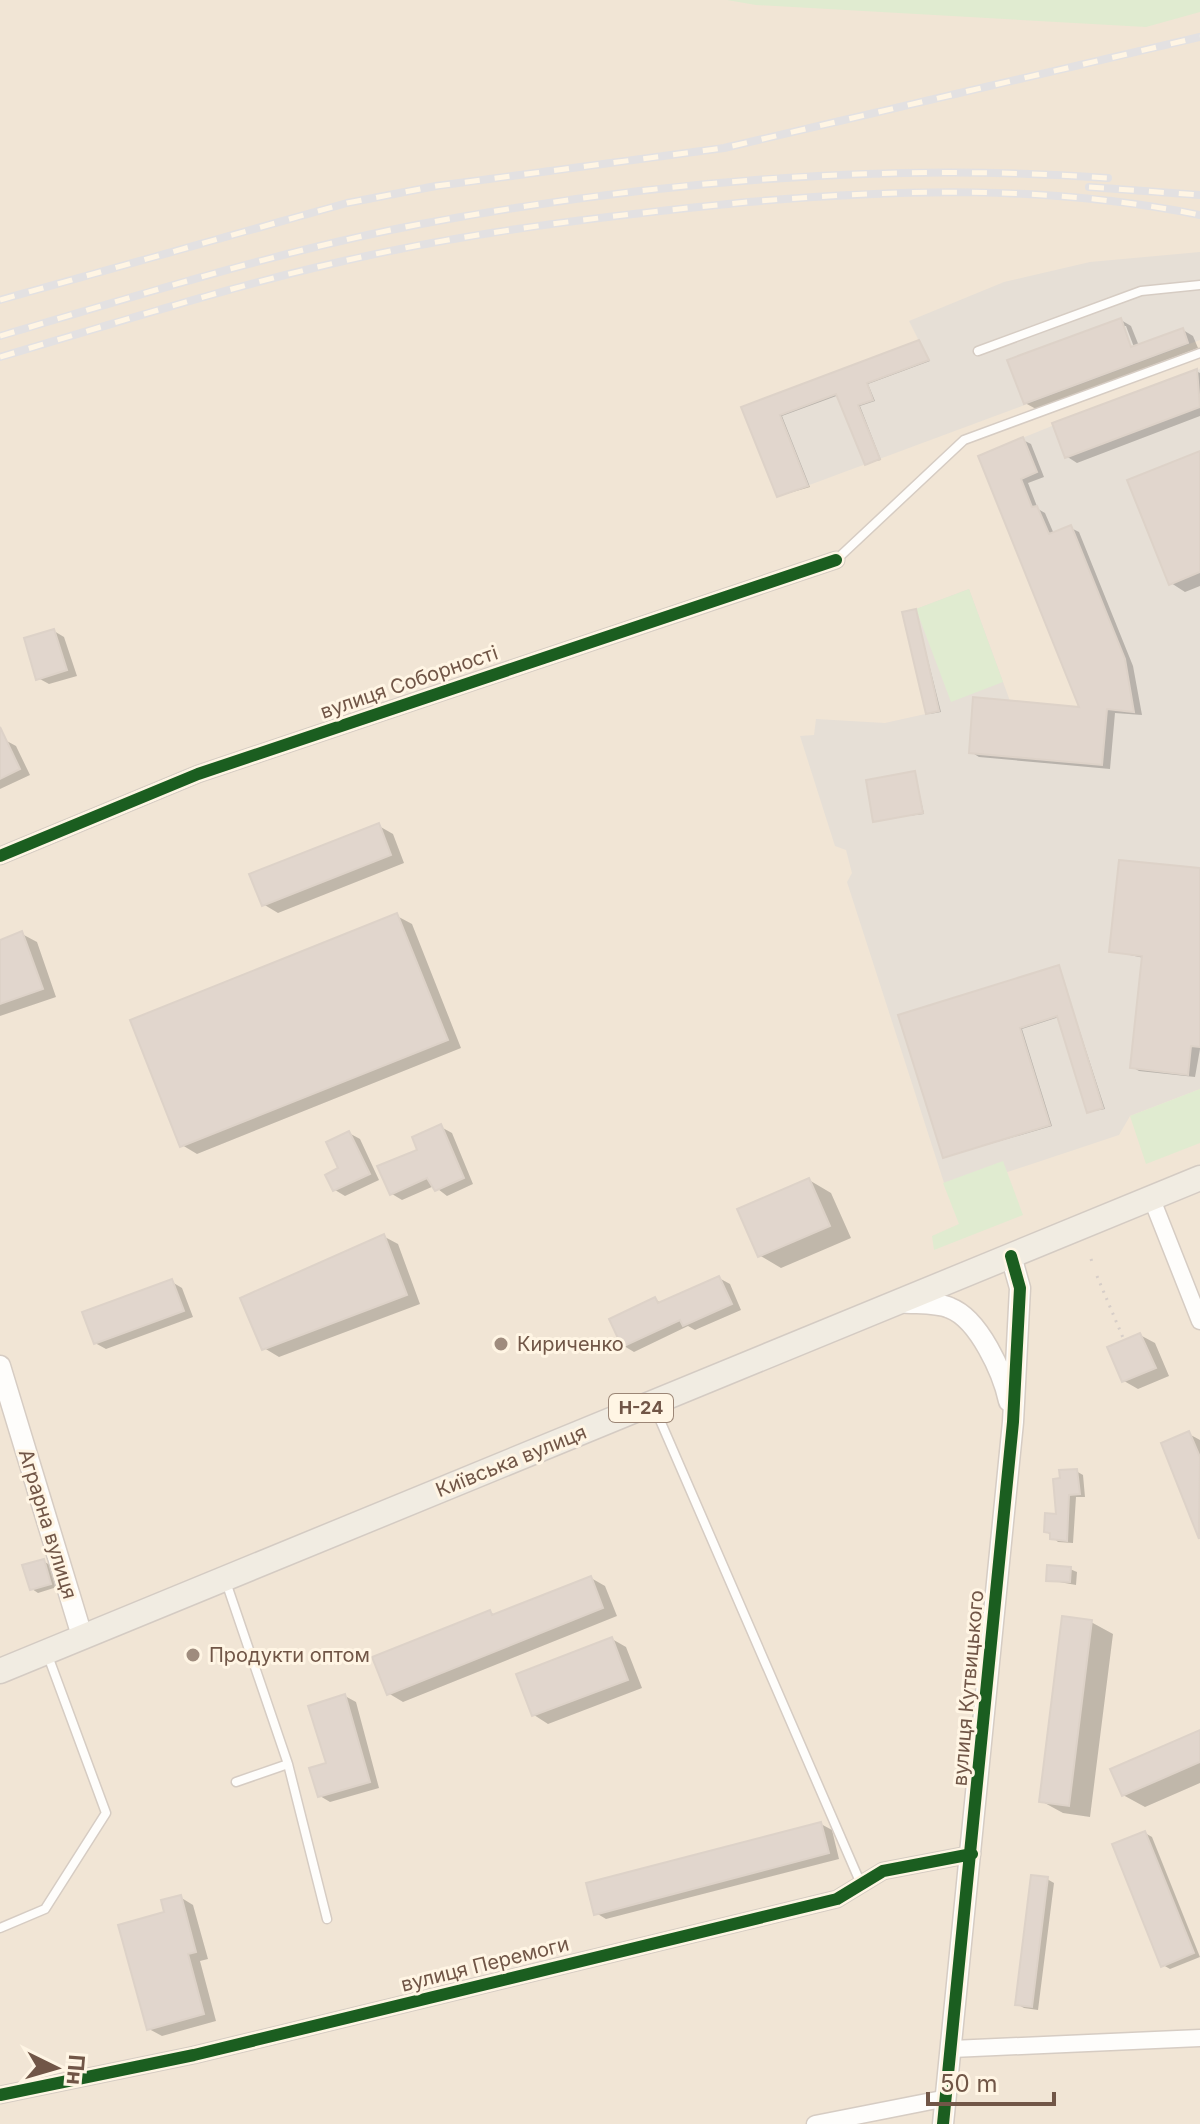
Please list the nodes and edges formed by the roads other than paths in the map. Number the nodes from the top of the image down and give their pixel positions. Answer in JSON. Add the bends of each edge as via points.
{"nodes":[{"id":1,"x":1200,"y":285,"type":"edge"},
{"id":2,"x":978,"y":351,"type":"dead end"},
{"id":3,"x":1200,"y":353,"type":"edge"},
{"id":4,"x":836,"y":560,"type":"joint"},
{"id":5,"x":0,"y":856,"type":"edge"},
{"id":6,"x":1200,"y":1178,"type":"edge"},
{"id":7,"x":1151,"y":1197,"type":"junction"},
{"id":8,"x":1011,"y":1256,"type":"junction"},
{"id":9,"x":900,"y":1302,"type":"junction"},
{"id":10,"x":1200,"y":1321,"type":"edge"},
{"id":11,"x":0,"y":1369,"type":"edge"},
{"id":12,"x":653,"y":1403,"type":"junction"},
{"id":13,"x":1013,"y":1422,"type":"junction"},
{"id":14,"x":224,"y":1577,"type":"junction"},
{"id":15,"x":82,"y":1636,"type":"junction"},
{"id":16,"x":47,"y":1651,"type":"junction"},
{"id":17,"x":0,"y":1671,"type":"edge"},
{"id":18,"x":288,"y":1764,"type":"junction"},
{"id":19,"x":236,"y":1782,"type":"dead end"},
{"id":20,"x":972,"y":1854,"type":"junction"},
{"id":21,"x":861,"y":1884,"type":"junction"},
{"id":22,"x":327,"y":1919,"type":"dead end"},
{"id":23,"x":0,"y":1928,"type":"edge"},
{"id":24,"x":1200,"y":2038,"type":"edge"},
{"id":25,"x":952,"y":2049,"type":"junction"},
{"id":26,"x":0,"y":2095,"type":"edge"},
{"id":27,"x":947,"y":2098,"type":"junction"},
{"id":28,"x":815,"y":2124,"type":"edge"},
{"id":29,"x":943,"y":2124,"type":"edge"}],
"edges":[{"from":1,"to":2,"type":"lane","via":[[1141,291]]},
{"from":3,"to":4,"type":"lane","via":[[964,440]]},
{"from":4,"to":5,"type":"street","name":"вулиця Соборності","via":[[198,774]]},
{"from":6,"to":7,"type":"main road","name":"Київська вулиця","number":"Н-24"},
{"from":7,"to":8,"type":"main road","name":"Київська вулиця","number":"Н-24"},
{"from":7,"to":10,"type":"street"},
{"from":8,"to":9,"type":"main road","name":"Київська вулиця","number":"Н-24"},
{"from":8,"to":13,"type":"street","name":"вулиця Кутвицького","via":[[1020,1288]]},
{"from":9,"to":12,"type":"main road","name":"Київська вулиця","number":"Н-24"},
{"from":9,"to":13,"type":"street","via":[[951,1308],[977,1332],[996,1361]]},
{"from":11,"to":15,"type":"street","name":"Аграрна вулиця"},
{"from":12,"to":14,"type":"main road","name":"Київська вулиця","number":"Н-24"},
{"from":12,"to":21,"type":"lane"},
{"from":13,"to":20,"type":"street","name":"вулиця Кутвицького"},
{"from":14,"to":15,"type":"main road","name":"Київська вулиця","number":"Н-24"},
{"from":14,"to":18,"type":"lane"},
{"from":15,"to":16,"type":"main road","name":"Київська вулиця","number":"Н-24"},
{"from":16,"to":17,"type":"main road","name":"Київська вулиця","number":"Н-24"},
{"from":16,"to":23,"type":"lane","via":[[106,1813],[45,1909]]},
{"from":18,"to":19,"type":"lane"},
{"from":18,"to":22,"type":"lane"},
{"from":20,"to":21,"type":"street","name":"вулиця Перемоги","via":[[883,1871]]},
{"from":20,"to":25,"type":"street","name":"вулиця Кутвицького"},
{"from":21,"to":26,"type":"street","name":"вулиця Перемоги","via":[[821,1903],[210,2051]]},
{"from":24,"to":25,"type":"street"},
{"from":25,"to":27,"type":"street","name":"вулиця Кутвицького"},
{"from":27,"to":28,"type":"street"},
{"from":27,"to":29,"type":"street","name":"вулиця Кутвицького"}]}
